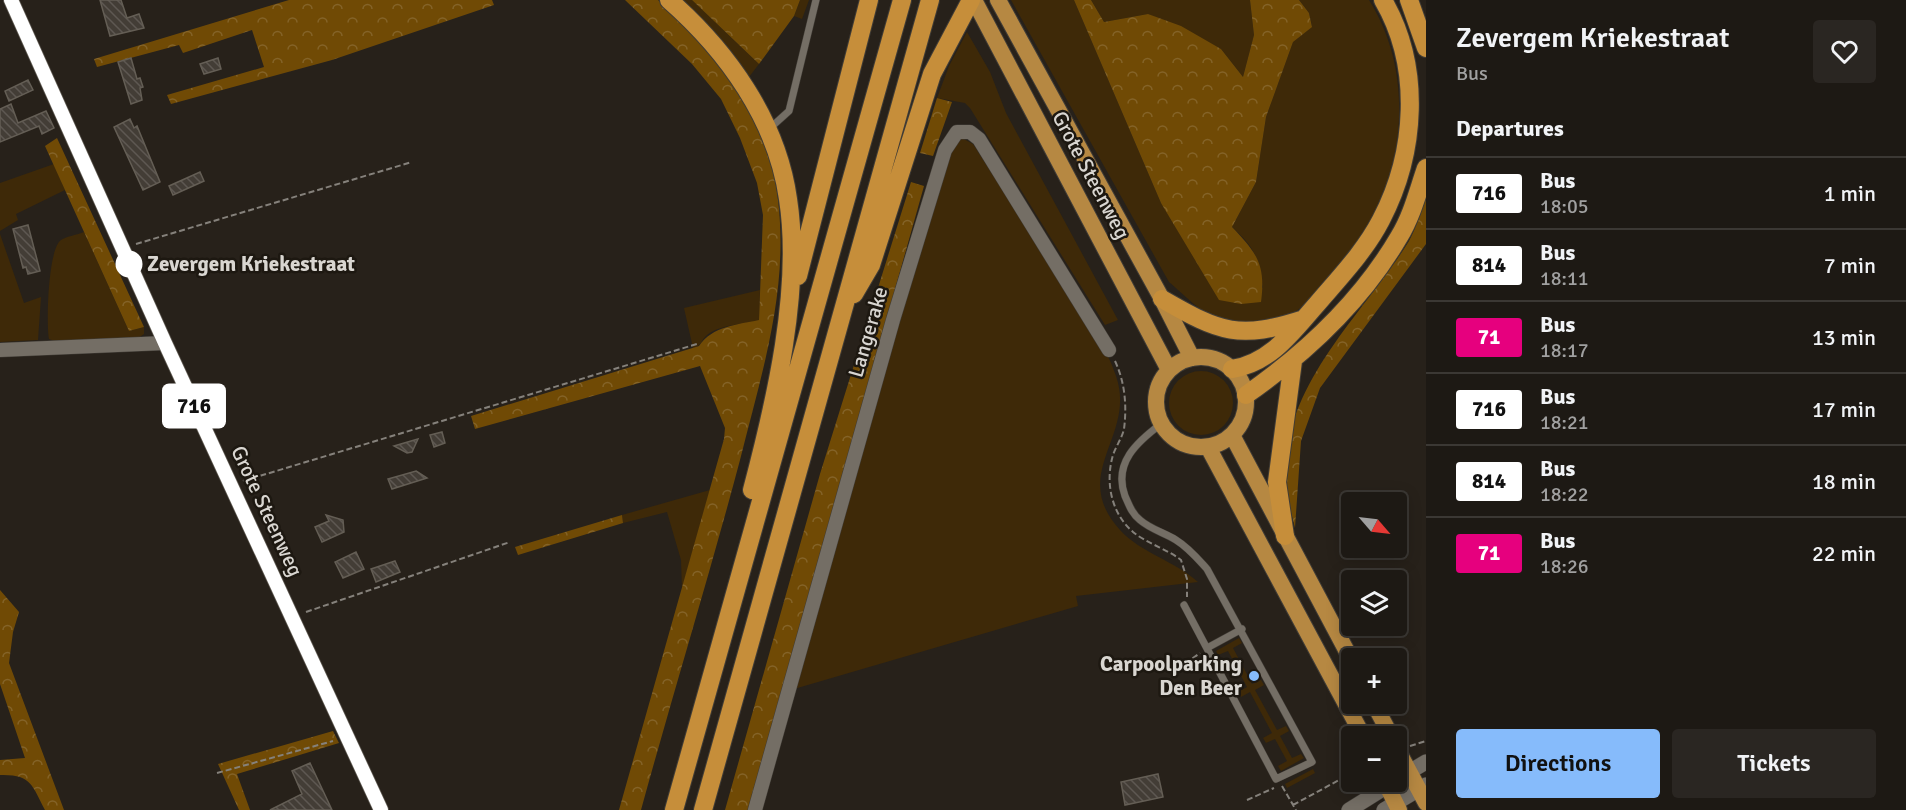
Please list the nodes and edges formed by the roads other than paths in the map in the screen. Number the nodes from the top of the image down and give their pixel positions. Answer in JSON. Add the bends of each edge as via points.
{"nodes":[{"id":1,"x":11,"y":0,"type":"edge"},
{"id":2,"x":669,"y":0,"type":"edge"},
{"id":3,"x":816,"y":0,"type":"edge"},
{"id":4,"x":869,"y":0,"type":"edge"},
{"id":5,"x":902,"y":0,"type":"edge"},
{"id":6,"x":930,"y":0,"type":"edge"},
{"id":7,"x":973,"y":0,"type":"edge"},
{"id":8,"x":1383,"y":0,"type":"edge"},
{"id":9,"x":1409,"y":0,"type":"edge"},
{"id":10,"x":1000,"y":6,"type":"edge"},
{"id":11,"x":1426,"y":48,"type":"edge"},
{"id":12,"x":767,"y":130,"type":"junction"},
{"id":13,"x":1426,"y":168,"type":"edge"},
{"id":14,"x":1162,"y":299,"type":"junction"},
{"id":15,"x":842,"y":313,"type":"junction"},
{"id":16,"x":787,"y":315,"type":"junction"},
{"id":17,"x":1304,"y":319,"type":"junction"},
{"id":18,"x":165,"y":343,"type":"junction"},
{"id":19,"x":0,"y":350,"type":"edge"},
{"id":20,"x":1109,"y":350,"type":"road end"},
{"id":21,"x":1192,"y":358,"type":"junction"},
{"id":22,"x":1293,"y":361,"type":"junction"},
{"id":23,"x":1232,"y":369,"type":"junction"},
{"id":24,"x":1169,"y":370,"type":"junction"},
{"id":25,"x":1246,"y":395,"type":"junction"},
{"id":26,"x":1161,"y":424,"type":"junction"},
{"id":27,"x":1233,"y":435,"type":"junction"},
{"id":28,"x":1208,"y":447,"type":"junction"},
{"id":29,"x":1285,"y":536,"type":"junction"},
{"id":30,"x":1184,"y":605,"type":"road end"},
{"id":31,"x":1242,"y":629,"type":"junction"},
{"id":32,"x":1207,"y":648,"type":"junction"},
{"id":33,"x":1345,"y":648,"type":"edge"},
{"id":34,"x":1358,"y":726,"type":"edge"},
{"id":35,"x":1426,"y":762,"type":"edge"},
{"id":36,"x":684,"y":773,"type":"junction"},
{"id":37,"x":1407,"y":773,"type":"edge"},
{"id":38,"x":1407,"y":785,"type":"edge"},
{"id":39,"x":1377,"y":792,"type":"edge"},
{"id":40,"x":1394,"y":792,"type":"edge"},
{"id":41,"x":1424,"y":792,"type":"edge"},
{"id":42,"x":1393,"y":808,"type":"edge"},
{"id":43,"x":381,"y":810,"type":"edge"},
{"id":44,"x":674,"y":810,"type":"edge"},
{"id":45,"x":703,"y":810,"type":"edge"},
{"id":46,"x":755,"y":810,"type":"edge"},
{"id":47,"x":1349,"y":810,"type":"edge"}],
"edges":[{"from":1,"to":18,"type":"street","name":"Grote Steenweg"},
{"from":2,"to":12,"type":"highway","via":[[740,77]]},
{"from":3,"to":12,"type":"lane","via":[[789,111]]},
{"from":4,"to":16,"type":"highway"},
{"from":5,"to":36,"type":"highway"},
{"from":6,"to":15,"type":"highway"},
{"from":7,"to":15,"type":"highway","via":[[932,74],[871,265]]},
{"from":7,"to":24,"type":"highway","name":"Grote Steenweg"},
{"from":8,"to":17,"type":"highway","via":[[1397,30],[1408,81],[1410,108],[1403,162],[1381,221]]},
{"from":9,"to":11,"type":"highway"},
{"from":10,"to":14,"type":"highway","name":"Grote Steenweg"},
{"from":12,"to":16,"type":"highway","via":[[788,198],[792,240]]},
{"from":13,"to":22,"type":"highway","via":[[1399,237],[1336,320]]},
{"from":14,"to":17,"type":"highway","via":[[1219,327],[1247,333]]},
{"from":14,"to":21,"type":"highway","name":"Grote Steenweg"},
{"from":15,"to":45,"type":"highway"},
{"from":16,"to":36,"type":"highway","via":[[759,462]]},
{"from":17,"to":23,"type":"highway","via":[[1276,349],[1243,368]]},
{"from":18,"to":19,"type":"street"},
{"from":18,"to":43,"type":"street","name":"Grote Steenweg"},
{"from":20,"to":46,"type":"street","name":"Langerake","via":[[979,139],[970,132],[957,132],[945,150],[893,320]]},
{"from":21,"to":23,"type":"highway","via":[[1206,357]]},
{"from":21,"to":24,"type":"highway"},
{"from":22,"to":25,"type":"highway"},
{"from":22,"to":29,"type":"highway","via":[[1277,482]]},
{"from":23,"to":25,"type":"highway"},
{"from":24,"to":26,"type":"highway","via":[[1159,387],[1156,405]]},
{"from":25,"to":27,"type":"highway","via":[[1244,417]]},
{"from":26,"to":28,"type":"highway","via":[[1173,438],[1190,446]]},
{"from":26,"to":31,"type":"lane","via":[[1137,442],[1124,463],[1121,479],[1127,502],[1137,519],[1192,552],[1207,569]]},
{"from":27,"to":28,"type":"highway"},
{"from":27,"to":29,"type":"highway"},
{"from":28,"to":34,"type":"highway"},
{"from":29,"to":33,"type":"highway"},
{"from":30,"to":32,"type":"lane"},
{"from":31,"to":32,"type":"lane"},
{"from":31,"to":32,"type":"lane","via":[[1312,762],[1279,782]]},
{"from":35,"to":37,"type":"street"},
{"from":36,"to":44,"type":"highway"},
{"from":38,"to":41,"type":"highway"},
{"from":39,"to":47,"type":"street"},
{"from":40,"to":42,"type":"highway"},
{"from":41,"to":42,"type":"street"}]}
